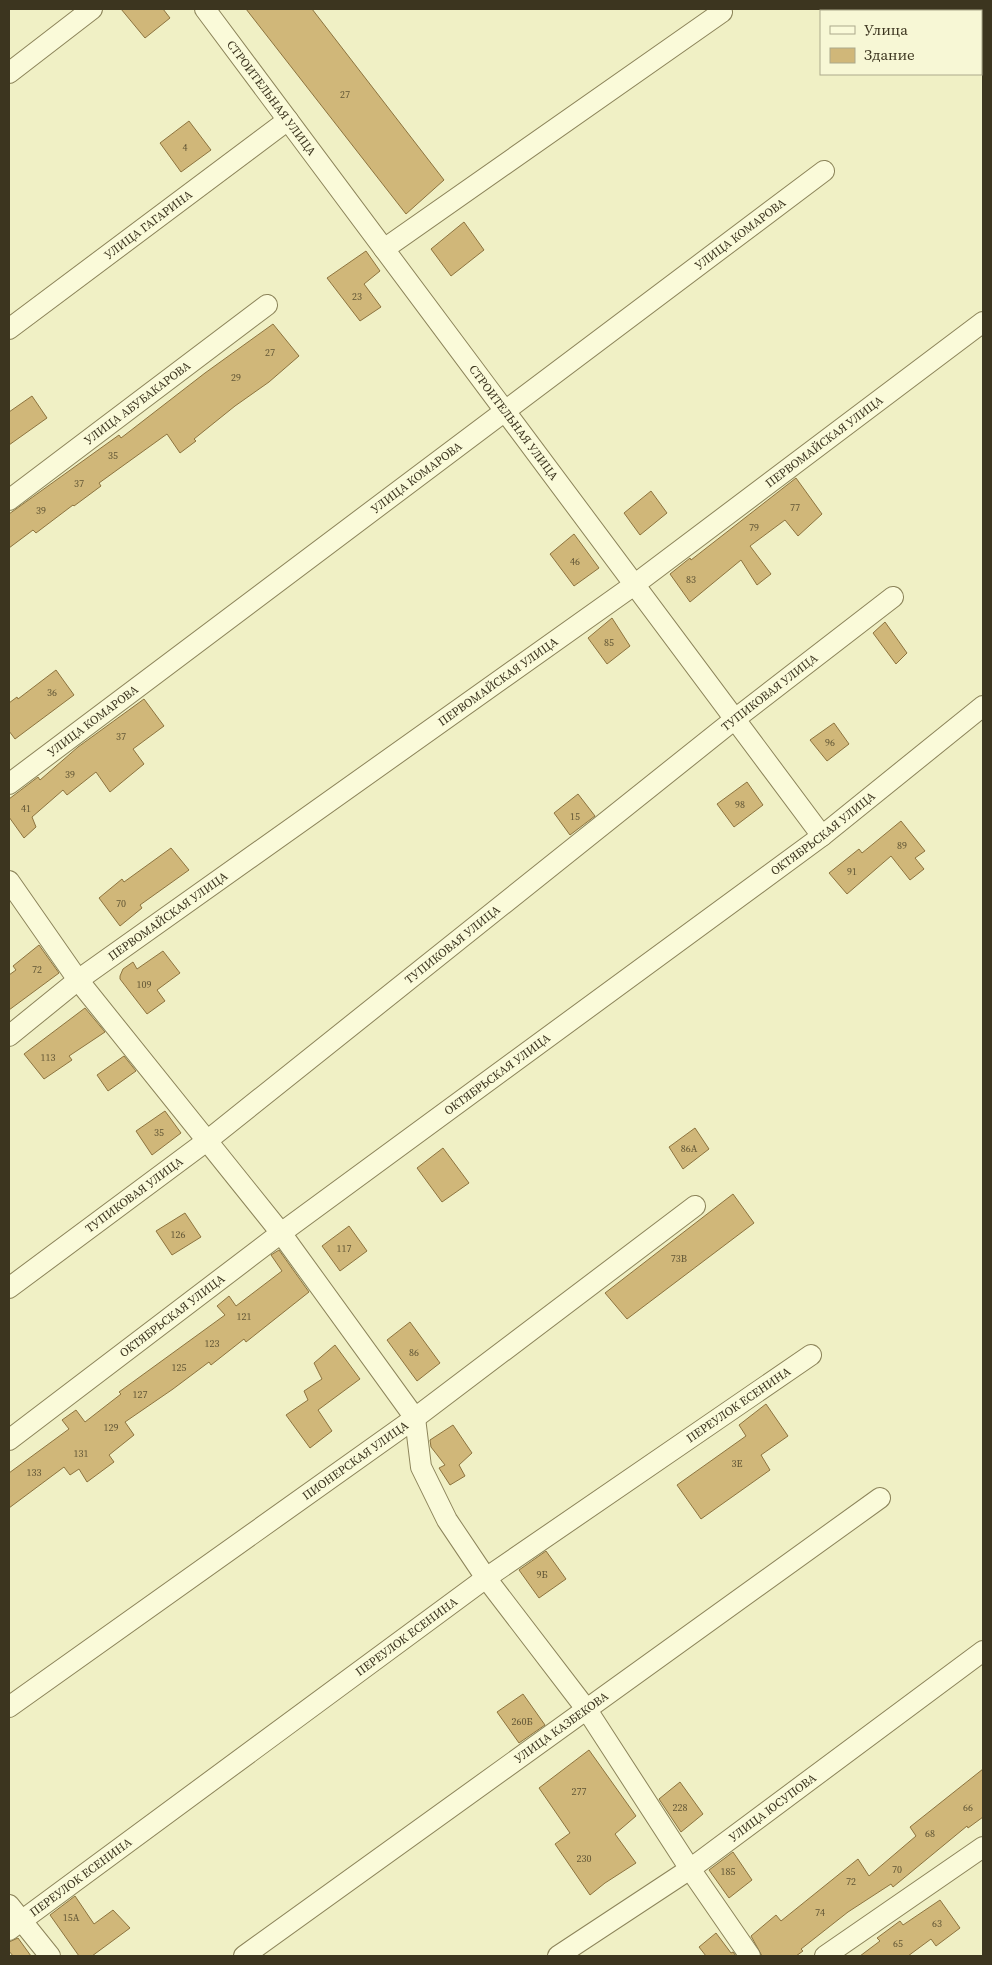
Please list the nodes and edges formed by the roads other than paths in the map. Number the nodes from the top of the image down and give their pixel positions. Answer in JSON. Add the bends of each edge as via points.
{"nodes":[{"id":1,"x":92,"y":9,"type":"edge"},
{"id":2,"x":205,"y":9,"type":"edge"},
{"id":3,"x":722,"y":12,"type":"dead end"},
{"id":4,"x":9,"y":73,"type":"edge"},
{"id":5,"x":288,"y":120,"type":"junction"},
{"id":6,"x":824,"y":171,"type":"dead end"},
{"id":7,"x":384,"y":249,"type":"junction"},
{"id":8,"x":266,"y":305,"type":"dead end"},
{"id":9,"x":983,"y":322,"type":"edge"},
{"id":10,"x":9,"y":328,"type":"edge"},
{"id":11,"x":505,"y":411,"type":"junction"},
{"id":12,"x":9,"y":500,"type":"edge"},
{"id":13,"x":634,"y":584,"type":"junction"},
{"id":14,"x":893,"y":597,"type":"dead end"},
{"id":15,"x":983,"y":706,"type":"edge"},
{"id":16,"x":735,"y":719,"type":"junction"},
{"id":17,"x":9,"y":784,"type":"edge"},
{"id":18,"x":822,"y":836,"type":"junction"},
{"id":19,"x":9,"y":881,"type":"edge"},
{"id":20,"x":78,"y":980,"type":"junction"},
{"id":21,"x":9,"y":1036,"type":"edge"},
{"id":22,"x":208,"y":1140,"type":"junction"},
{"id":23,"x":695,"y":1206,"type":"dead end"},
{"id":24,"x":281,"y":1233,"type":"junction"},
{"id":25,"x":9,"y":1288,"type":"edge"},
{"id":26,"x":811,"y":1355,"type":"dead end"},
{"id":27,"x":415,"y":1418,"type":"junction"},
{"id":28,"x":9,"y":1440,"type":"edge"},
{"id":29,"x":880,"y":1498,"type":"dead end"},
{"id":30,"x":486,"y":1578,"type":"junction"},
{"id":31,"x":983,"y":1651,"type":"edge"},
{"id":32,"x":9,"y":1707,"type":"edge"},
{"id":33,"x":587,"y":1710,"type":"junction"},
{"id":34,"x":983,"y":1847,"type":"edge"},
{"id":35,"x":690,"y":1869,"type":"junction"},
{"id":36,"x":9,"y":1905,"type":"edge"},
{"id":37,"x":15,"y":1926,"type":"edge"},
{"id":38,"x":50,"y":1956,"type":"edge"},
{"id":39,"x":244,"y":1956,"type":"edge"},
{"id":40,"x":558,"y":1956,"type":"edge"},
{"id":41,"x":750,"y":1956,"type":"edge"},
{"id":42,"x":826,"y":1956,"type":"edge"}],
"edges":[{"from":1,"to":4,"type":"street"},
{"from":2,"to":5,"type":"street","name":"СТРОИТЕЛЬНАЯ УЛИЦА"},
{"from":3,"to":7,"type":"street"},
{"from":5,"to":7,"type":"street","name":"СТРОИТЕЛЬНАЯ УЛИЦА"},
{"from":5,"to":10,"type":"street","name":"УЛИЦА ГАГАРИНА"},
{"from":6,"to":11,"type":"street","name":"УЛИЦА КОМАРОВА"},
{"from":7,"to":11,"type":"street","name":"СТРОИТЕЛЬНАЯ УЛИЦА"},
{"from":8,"to":12,"type":"street","name":"УЛИЦА АБУБАКАРОВА"},
{"from":9,"to":13,"type":"street","name":"ПЕРВОМАЙСКАЯ УЛИЦА"},
{"from":11,"to":13,"type":"street","name":"СТРОИТЕЛЬНАЯ УЛИЦА"},
{"from":11,"to":17,"type":"street","name":"УЛИЦА КОМАРОВА"},
{"from":13,"to":16,"type":"street","name":"СТРОИТЕЛЬНАЯ УЛИЦА"},
{"from":13,"to":20,"type":"street","name":"ПЕРВОМАЙСКАЯ УЛИЦА"},
{"from":14,"to":16,"type":"street","name":"ТУПИКОВАЯ УЛИЦА"},
{"from":15,"to":18,"type":"street","name":"ОКТЯБРЬСКАЯ УЛИЦА"},
{"from":16,"to":18,"type":"street","name":"СТРОИТЕЛЬНАЯ УЛИЦА"},
{"from":16,"to":22,"type":"street","name":"ТУПИКОВАЯ УЛИЦА"},
{"from":18,"to":24,"type":"street","name":"ОКТЯБРЬСКАЯ УЛИЦА"},
{"from":19,"to":20,"type":"street"},
{"from":20,"to":21,"type":"street","name":"ПЕРВОМАЙСКАЯ УЛИЦА"},
{"from":20,"to":22,"type":"street"},
{"from":22,"to":24,"type":"street"},
{"from":22,"to":25,"type":"street","name":"ТУПИКОВАЯ УЛИЦА"},
{"from":23,"to":27,"type":"street","name":"ПИОНЕРСКАЯ УЛИЦА"},
{"from":24,"to":27,"type":"street"},
{"from":24,"to":28,"type":"street","name":"ОКТЯБРЬСКАЯ УЛИЦА"},
{"from":26,"to":30,"type":"street","name":"ПЕРЕУЛОК ЕСЕНИНА"},
{"from":27,"to":30,"type":"street","via":[[420,1468],[447,1520]]},
{"from":27,"to":32,"type":"street","name":"ПИОНЕРСКАЯ УЛИЦА"},
{"from":29,"to":33,"type":"street","name":"УЛИЦА КАЗБЕКОВА"},
{"from":30,"to":33,"type":"street"},
{"from":30,"to":37,"type":"street","name":"ПЕРЕУЛОК ЕСЕНИНА"},
{"from":31,"to":35,"type":"street","name":"УЛИЦА ЮСУПОВА"},
{"from":33,"to":35,"type":"street"},
{"from":33,"to":39,"type":"street","name":"УЛИЦА КАЗБЕКОВА"},
{"from":34,"to":42,"type":"street"},
{"from":35,"to":40,"type":"street","name":"УЛИЦА ЮСУПОВА"},
{"from":35,"to":41,"type":"street"},
{"from":36,"to":37,"type":"street"},
{"from":37,"to":38,"type":"street"}]}
